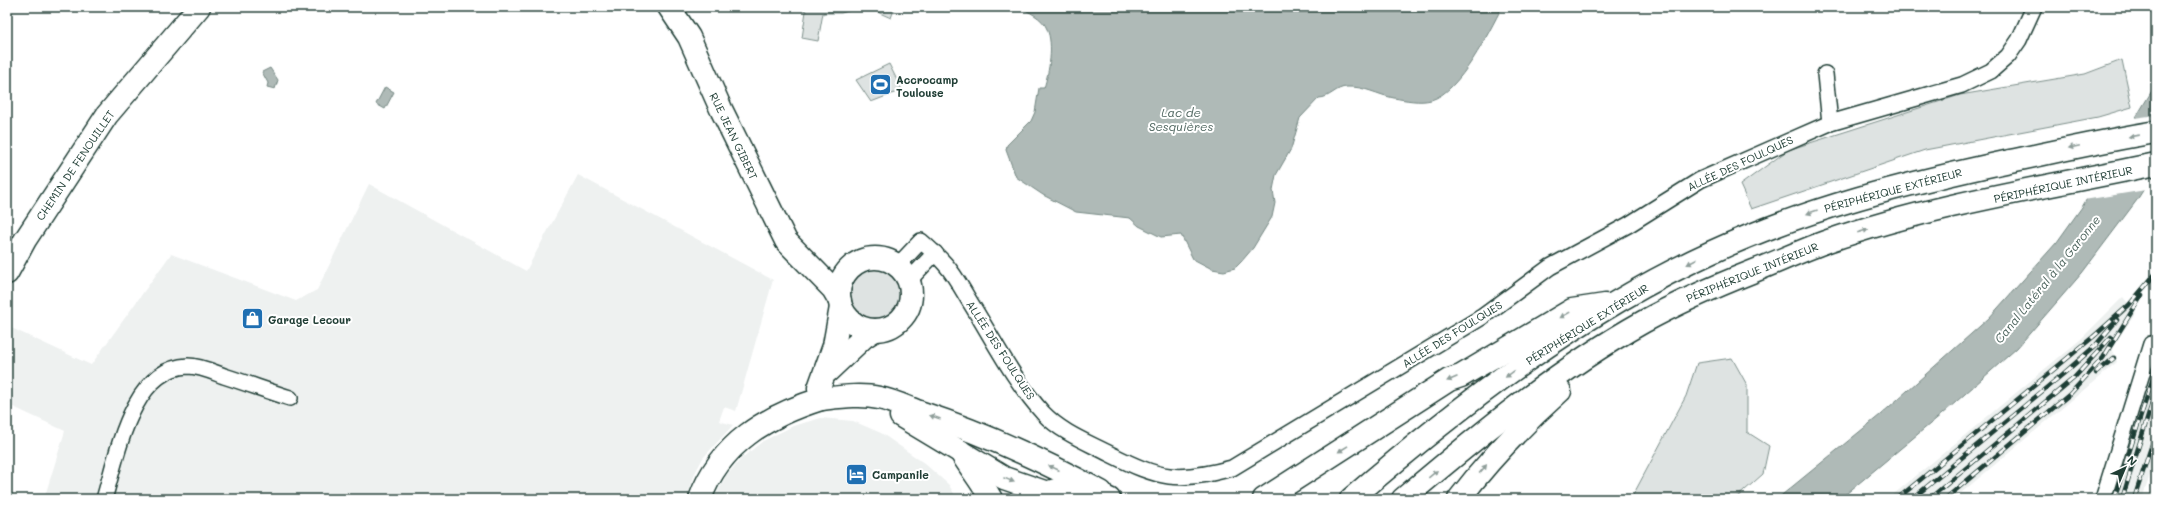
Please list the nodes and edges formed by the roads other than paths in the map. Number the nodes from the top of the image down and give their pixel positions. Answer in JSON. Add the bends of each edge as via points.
{"nodes":[{"id":1,"x":199,"y":7,"type":"edge"},
{"id":2,"x":669,"y":7,"type":"edge"},
{"id":3,"x":2034,"y":7,"type":"edge"},
{"id":4,"x":1825,"y":74,"type":"dead end"},
{"id":5,"x":1830,"y":123,"type":"junction"},
{"id":6,"x":2156,"y":132,"type":"edge"},
{"id":7,"x":2156,"y":164,"type":"edge"},
{"id":8,"x":934,"y":253,"type":"junction"},
{"id":9,"x":806,"y":261,"type":"junction"},
{"id":10,"x":893,"y":263,"type":"junction"},
{"id":11,"x":853,"y":265,"type":"junction"},
{"id":12,"x":7,"y":273,"type":"edge"},
{"id":13,"x":910,"y":286,"type":"junction"},
{"id":14,"x":1683,"y":301,"type":"junction"},
{"id":15,"x":1616,"y":303,"type":"junction"},
{"id":16,"x":841,"y":304,"type":"junction"},
{"id":17,"x":875,"y":330,"type":"junction"},
{"id":18,"x":2151,"y":344,"type":"dead end"},
{"id":19,"x":825,"y":374,"type":"junction"},
{"id":20,"x":852,"y":396,"type":"junction"},
{"id":21,"x":290,"y":398,"type":"dead end"},
{"id":22,"x":821,"y":399,"type":"junction"},
{"id":23,"x":960,"y":451,"type":"junction"},
{"id":24,"x":1042,"y":496,"type":"edge"},
{"id":25,"x":104,"y":499,"type":"edge"},
{"id":26,"x":700,"y":499,"type":"edge"},
{"id":27,"x":991,"y":499,"type":"edge"},
{"id":28,"x":1067,"y":499,"type":"edge"},
{"id":29,"x":1110,"y":499,"type":"edge"},
{"id":30,"x":1114,"y":499,"type":"edge"},
{"id":31,"x":1264,"y":499,"type":"edge"},
{"id":32,"x":1352,"y":499,"type":"edge"},
{"id":33,"x":1403,"y":499,"type":"edge"},
{"id":34,"x":1459,"y":499,"type":"edge"},
{"id":35,"x":2102,"y":499,"type":"edge"}],
"edges":[{"from":1,"to":12,"type":"main road","name":"CHEMIN DE FENOUILLET","via":[[107,115],[25,240]]},
{"from":2,"to":9,"type":"main road","name":"RUE JEAN GIBERT","via":[[689,38],[786,241]]},
{"from":3,"to":5,"type":"street","name":"ALLÉE DES FOULQUES","via":[[2019,40],[2008,56],[1991,71],[1962,85]]},
{"from":4,"to":5,"type":"street"},
{"from":5,"to":8,"type":"street","name":"ALLÉE DES FOULQUES","via":[[1700,180],[1628,225],[1550,267],[1482,317],[1232,468],[1202,476],[1174,478],[1157,475],[1064,431],[1044,414],[1024,389],[958,282]]},
{"from":6,"to":15,"type":"main road","name":"PÉRIPHÉRIQUE EXTÉRIEUR","one_way":true,"via":[[2112,139],[1938,177],[1823,208],[1711,252]]},
{"from":14,"to":7,"type":"main road","name":"PÉRIPHÉRIQUE INTÉRIEUR","one_way":true,"via":[[1830,241],[1958,205]]},
{"from":8,"to":10,"type":"street","name":"ALLÉE DES FOULQUES","via":[[921,241],[903,260]]},
{"from":8,"to":13,"type":"street","via":[[914,275]]},
{"from":9,"to":11,"type":"main road","via":[[826,266]]},
{"from":9,"to":16,"type":"main road","name":"RUE JEAN GIBERT","via":[[833,289]]},
{"from":10,"to":11,"type":"main road","via":[[877,258]]},
{"from":10,"to":13,"type":"main road","via":[[904,273]]},
{"from":11,"to":16,"type":"main road","via":[[841,282]]},
{"from":13,"to":17,"type":"main road","via":[[909,304],[900,320],[884,329]]},
{"from":33,"to":14,"type":"main road","name":"PÉRIPHÉRIQUE INTÉRIEUR","one_way":true,"via":[[1555,378],[1637,326]]},
{"from":34,"to":14,"type":"main road","one_way":true,"via":[[1495,455],[1560,391],[1648,332]]},
{"from":15,"to":31,"type":"main road","one_way":true,"via":[[1572,310],[1462,376],[1449,380]]},
{"from":15,"to":32,"type":"main road","name":"PÉRIPHÉRIQUE EXTÉRIEUR","one_way":true,"via":[[1546,347],[1458,412]]},
{"from":16,"to":17,"type":"main road","via":[[847,317],[855,324],[864,329]]},
{"from":16,"to":19,"type":"main road","via":[[834,346]]},
{"from":17,"to":19,"type":"main road","via":[[864,337]]},
{"from":18,"to":35,"type":"street"},
{"from":19,"to":22,"type":"main road","via":[[819,388]]},
{"from":20,"to":22,"type":"main road"},
{"from":20,"to":23,"type":"main road","via":[[897,414]]},
{"from":30,"to":20,"type":"main road","one_way":true,"via":[[1071,476],[944,420],[879,398]]},
{"from":21,"to":25,"type":"street","via":[[189,366],[155,379],[139,397],[130,416]]},
{"from":22,"to":26,"type":"main road","via":[[782,414],[749,432],[718,463],[710,474]]},
{"from":23,"to":24,"type":"main road","one_way":true,"via":[[1004,478]]},
{"from":23,"to":27,"type":"main road"},
{"from":24,"to":28,"type":"main road"},
{"from":24,"to":29,"type":"main road","via":[[1069,488]]}]}
